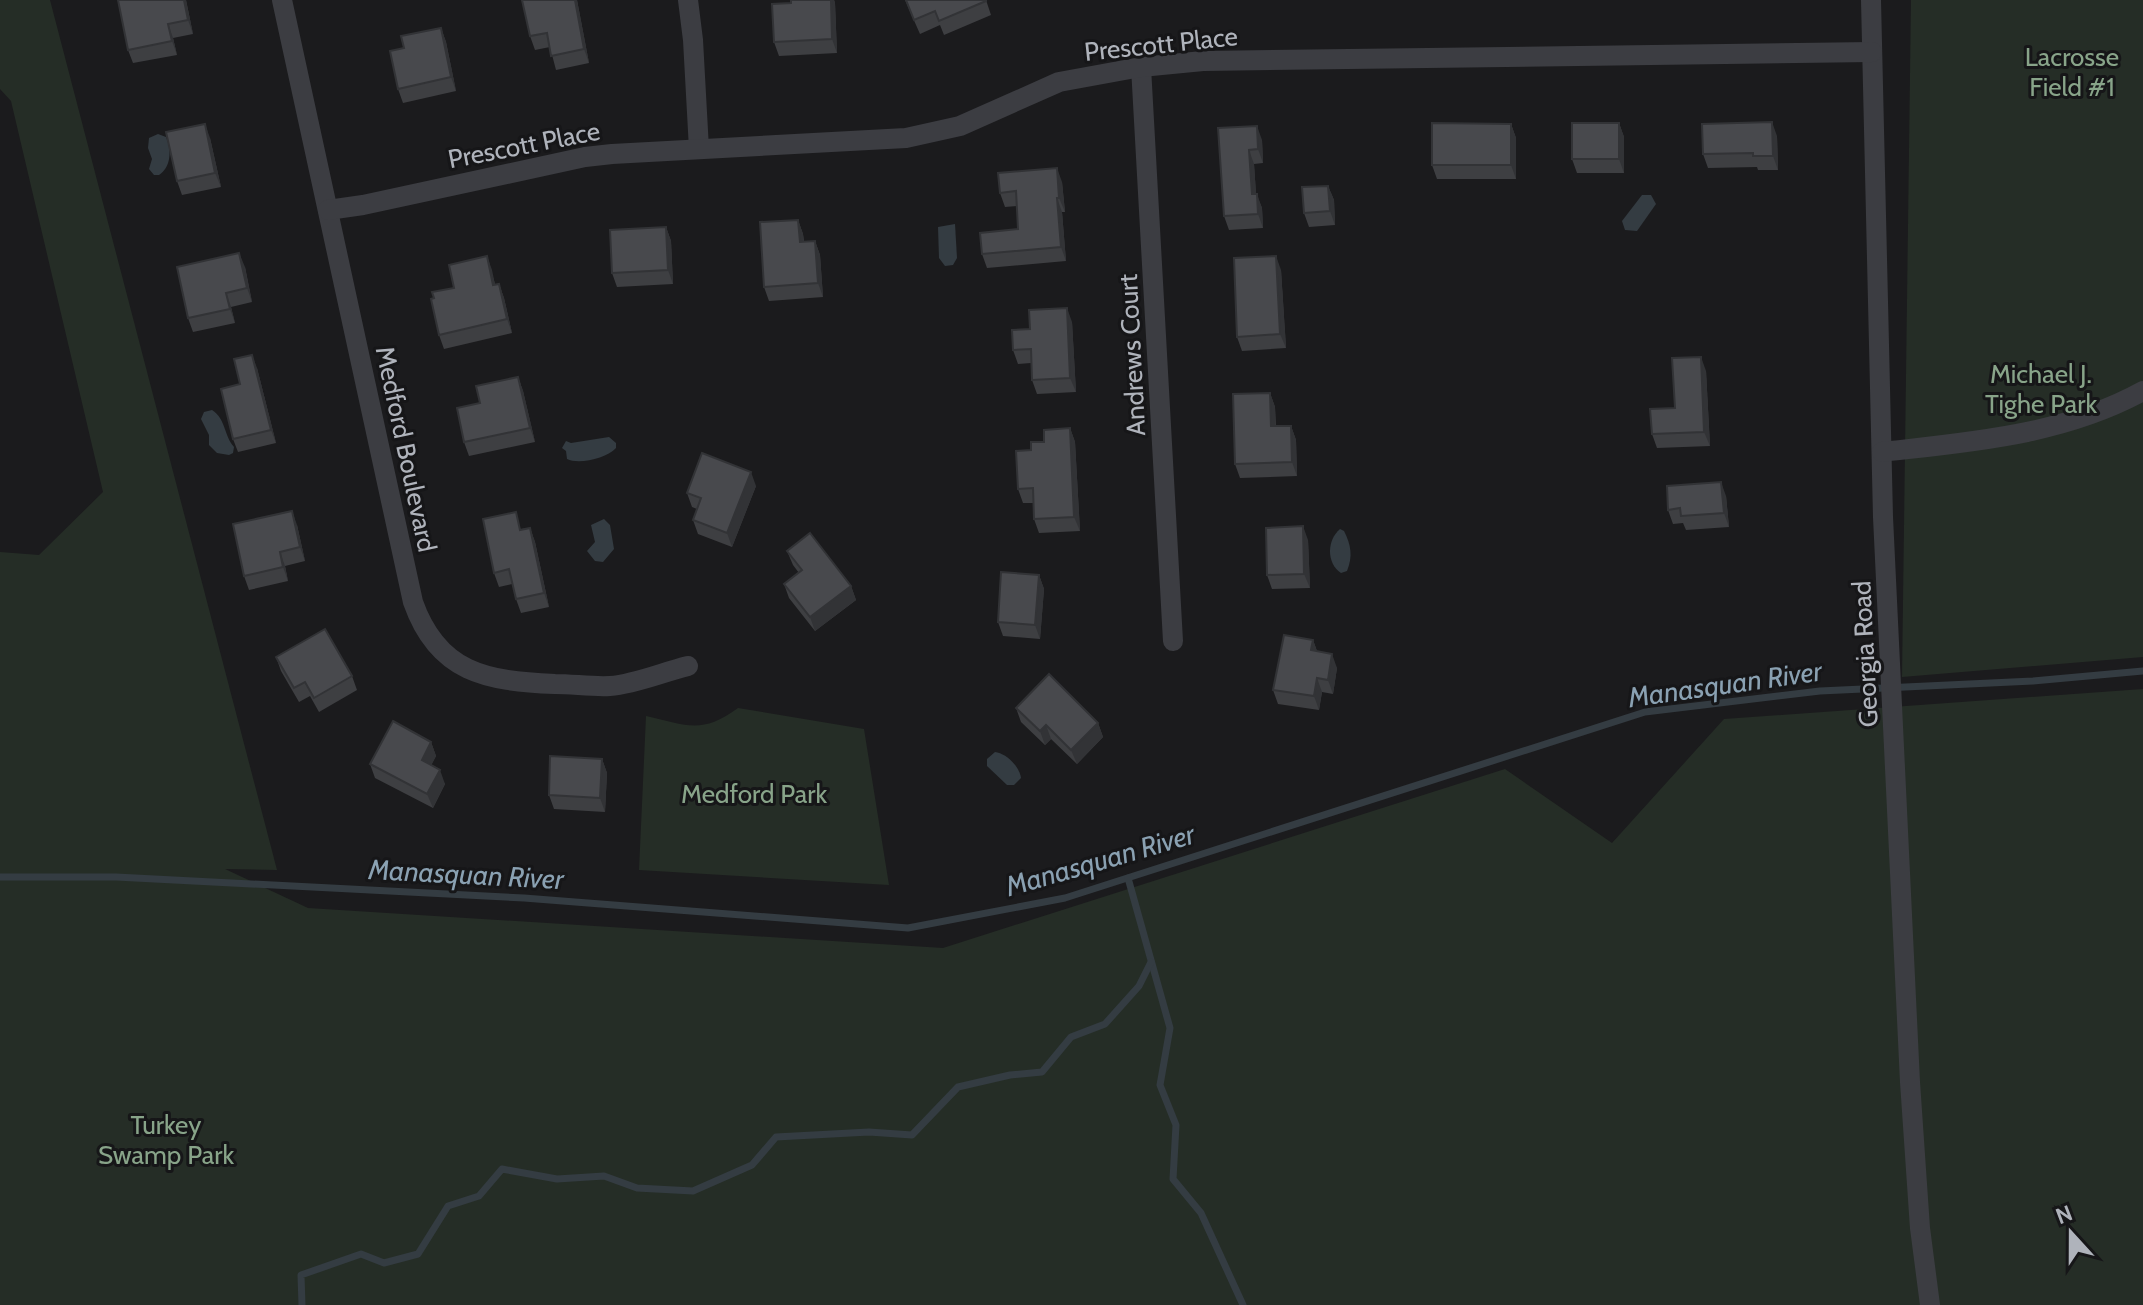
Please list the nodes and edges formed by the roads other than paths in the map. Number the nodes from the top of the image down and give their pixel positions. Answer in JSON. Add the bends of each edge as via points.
{"nodes":[{"id":1,"x":282,"y":0,"type":"edge"},
{"id":2,"x":688,"y":0,"type":"edge"},
{"id":3,"x":1871,"y":0,"type":"edge"},
{"id":4,"x":1872,"y":52,"type":"junction"},
{"id":5,"x":1141,"y":67,"type":"junction"},
{"id":6,"x":699,"y":149,"type":"junction"},
{"id":7,"x":328,"y":210,"type":"junction"},
{"id":8,"x":2143,"y":391,"type":"edge"},
{"id":9,"x":1882,"y":452,"type":"junction"},
{"id":10,"x":1173,"y":641,"type":"dead end"},
{"id":11,"x":688,"y":666,"type":"dead end"},
{"id":12,"x":1930,"y":1305,"type":"edge"}],
"edges":[{"from":1,"to":7,"type":"street","name":"Medford Boulevard"},
{"from":2,"to":6,"type":"street"},
{"from":3,"to":4,"type":"street","name":"Georgia Road"},
{"from":4,"to":5,"type":"street","name":"Prescott Place","via":[[1203,61]]},
{"from":4,"to":9,"type":"street","name":"Georgia Road"},
{"from":5,"to":6,"type":"street","name":"Prescott Place","via":[[1059,82],[960,126],[929,134]]},
{"from":5,"to":10,"type":"street","name":"Andrews Court"},
{"from":6,"to":7,"type":"street","name":"Prescott Place","via":[[585,157]]},
{"from":7,"to":11,"type":"street","name":"Medford Boulevard","via":[[413,602],[438,649],[493,679],[546,683],[611,686]]},
{"from":8,"to":9,"type":"street","via":[[2031,432]]},
{"from":9,"to":12,"type":"street","name":"Georgia Road","via":[[1910,1082]]}]}
